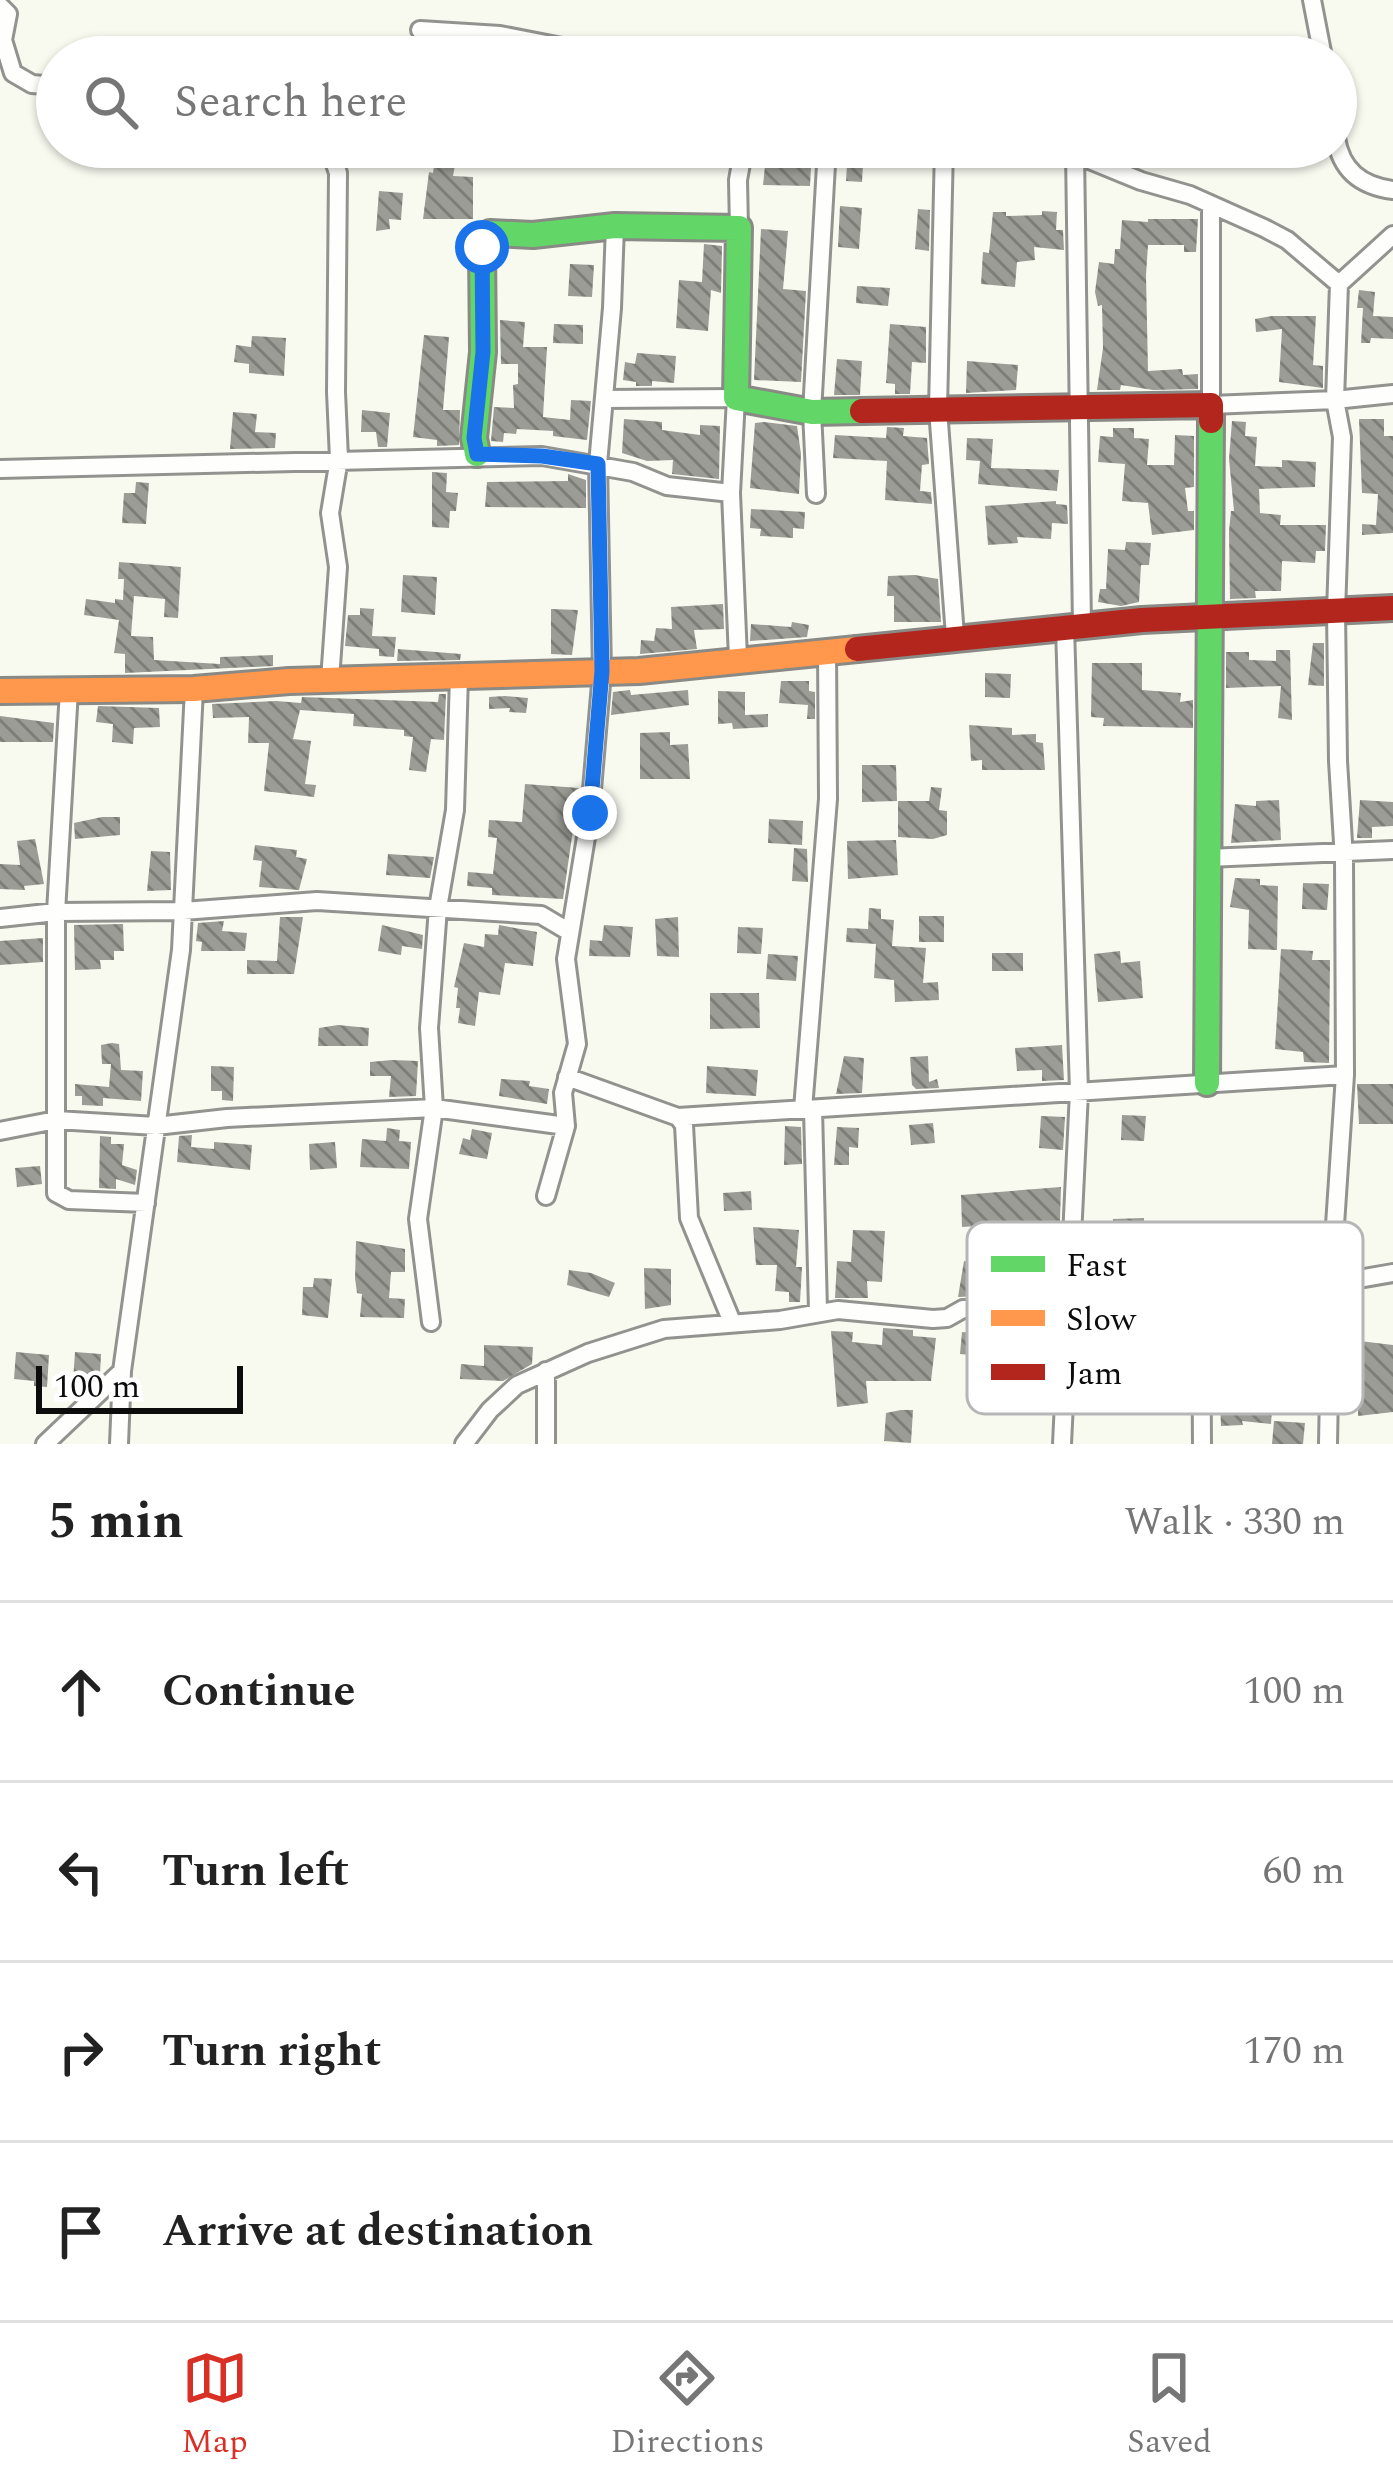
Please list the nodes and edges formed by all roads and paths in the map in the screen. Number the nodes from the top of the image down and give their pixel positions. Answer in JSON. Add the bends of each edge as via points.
{"nodes":[{"id":1,"x":1311,"y":1,"type":"edge"},
{"id":2,"x":0,"y":7,"type":"edge"},
{"id":3,"x":420,"y":30,"type":"dead end"},
{"id":4,"x":505,"y":36,"type":"edge"},
{"id":5,"x":1318,"y":36,"type":"edge"},
{"id":6,"x":36,"y":85,"type":"edge"},
{"id":7,"x":337,"y":168,"type":"edge"},
{"id":8,"x":740,"y":168,"type":"edge"},
{"id":9,"x":826,"y":168,"type":"edge"},
{"id":10,"x":944,"y":168,"type":"edge"},
{"id":11,"x":1068,"y":168,"type":"edge"},
{"id":12,"x":1114,"y":168,"type":"edge"},
{"id":13,"x":1348,"y":168,"type":"edge"},
{"id":14,"x":1393,"y":190,"type":"edge"},
{"id":15,"x":1211,"y":205,"type":"junction"},
{"id":16,"x":615,"y":226,"type":"junction"},
{"id":17,"x":739,"y":228,"type":"junction"},
{"id":18,"x":1393,"y":236,"type":"edge"},
{"id":19,"x":1340,"y":284,"type":"junction"},
{"id":20,"x":1393,"y":394,"type":"edge"},
{"id":21,"x":736,"y":398,"type":"junction"},
{"id":22,"x":604,"y":399,"type":"junction"},
{"id":23,"x":1335,"y":400,"type":"junction"},
{"id":24,"x":1211,"y":405,"type":"junction"},
{"id":25,"x":938,"y":409,"type":"junction"},
{"id":26,"x":1079,"y":409,"type":"junction"},
{"id":27,"x":812,"y":412,"type":"junction"},
{"id":28,"x":477,"y":454,"type":"junction"},
{"id":29,"x":339,"y":459,"type":"junction"},
{"id":30,"x":598,"y":464,"type":"junction"},
{"id":31,"x":0,"y":469,"type":"edge"},
{"id":32,"x":731,"y":494,"type":"junction"},
{"id":33,"x":816,"y":494,"type":"dead end"},
{"id":34,"x":1393,"y":608,"type":"edge"},
{"id":35,"x":1336,"y":609,"type":"junction"},
{"id":36,"x":1208,"y":615,"type":"junction"},
{"id":37,"x":1074,"y":626,"type":"junction"},
{"id":38,"x":955,"y":636,"type":"junction"},
{"id":39,"x":826,"y":650,"type":"junction"},
{"id":40,"x":738,"y":658,"type":"junction"},
{"id":41,"x":602,"y":671,"type":"junction"},
{"id":42,"x":459,"y":676,"type":"junction"},
{"id":43,"x":331,"y":680,"type":"junction"},
{"id":44,"x":194,"y":689,"type":"junction"},
{"id":45,"x":69,"y":690,"type":"junction"},
{"id":46,"x":0,"y":691,"type":"edge"},
{"id":47,"x":1393,"y":850,"type":"edge"},
{"id":48,"x":1343,"y":852,"type":"junction"},
{"id":49,"x":1207,"y":858,"type":"junction"},
{"id":50,"x":438,"y":908,"type":"junction"},
{"id":51,"x":183,"y":911,"type":"junction"},
{"id":52,"x":56,"y":912,"type":"junction"},
{"id":53,"x":0,"y":918,"type":"edge"},
{"id":54,"x":568,"y":931,"type":"junction"},
{"id":55,"x":1345,"y":1075,"type":"junction"},
{"id":56,"x":567,"y":1077,"type":"junction"},
{"id":57,"x":1207,"y":1083,"type":"junction"},
{"id":58,"x":1079,"y":1091,"type":"junction"},
{"id":59,"x":434,"y":1108,"type":"junction"},
{"id":60,"x":808,"y":1109,"type":"junction"},
{"id":61,"x":678,"y":1118,"type":"junction"},
{"id":62,"x":56,"y":1120,"type":"junction"},
{"id":63,"x":156,"y":1126,"type":"junction"},
{"id":64,"x":566,"y":1126,"type":"junction"},
{"id":65,"x":0,"y":1131,"type":"edge"},
{"id":66,"x":546,"y":1196,"type":"dead end"},
{"id":67,"x":146,"y":1203,"type":"junction"},
{"id":68,"x":1073,"y":1222,"type":"edge"},
{"id":69,"x":1335,"y":1222,"type":"edge"},
{"id":70,"x":1393,"y":1273,"type":"edge"},
{"id":71,"x":1363,"y":1279,"type":"edge"},
{"id":72,"x":967,"y":1309,"type":"edge"},
{"id":73,"x":818,"y":1311,"type":"junction"},
{"id":74,"x":431,"y":1322,"type":"dead end"},
{"id":75,"x":733,"y":1322,"type":"junction"},
{"id":76,"x":122,"y":1371,"type":"junction"},
{"id":77,"x":546,"y":1371,"type":"junction"},
{"id":78,"x":1064,"y":1414,"type":"edge"},
{"id":79,"x":1202,"y":1414,"type":"edge"},
{"id":80,"x":1329,"y":1414,"type":"edge"},
{"id":81,"x":45,"y":1444,"type":"edge"},
{"id":82,"x":118,"y":1444,"type":"edge"},
{"id":83,"x":464,"y":1444,"type":"edge"},
{"id":84,"x":546,"y":1444,"type":"edge"},
{"id":85,"x":1063,"y":1444,"type":"edge"},
{"id":86,"x":1202,"y":1444,"type":"edge"},
{"id":87,"x":1328,"y":1444,"type":"edge"}],
"edges":[{"from":1,"to":5,"type":"street"},
{"from":2,"to":6,"type":"street","via":[[8,14],[3,40],[13,73]]},
{"from":3,"to":4,"type":"street"},
{"from":7,"to":29,"type":"street"},
{"from":8,"to":17,"type":"street"},
{"from":9,"to":27,"type":"street"},
{"from":10,"to":25,"type":"street"},
{"from":11,"to":26,"type":"street"},
{"from":12,"to":15,"type":"street"},
{"from":13,"to":14,"type":"street","via":[[1367,185]]},
{"from":15,"to":19,"type":"street","via":[[1287,240]]},
{"from":15,"to":24,"type":"street"},
{"from":16,"to":17,"type":"street"},
{"from":16,"to":22,"type":"street"},
{"from":16,"to":28,"type":"street","via":[[490,233],[482,247]]},
{"from":17,"to":21,"type":"street"},
{"from":18,"to":19,"type":"street"},
{"from":19,"to":23,"type":"street"},
{"from":20,"to":23,"type":"street"},
{"from":21,"to":22,"type":"street"},
{"from":21,"to":27,"type":"street"},
{"from":21,"to":32,"type":"street"},
{"from":22,"to":30,"type":"street"},
{"from":23,"to":24,"type":"street"},
{"from":23,"to":35,"type":"street","via":[[1342,437]]},
{"from":24,"to":26,"type":"street"},
{"from":24,"to":36,"type":"street"},
{"from":25,"to":26,"type":"street"},
{"from":25,"to":27,"type":"street"},
{"from":25,"to":38,"type":"street"},
{"from":26,"to":37,"type":"street"},
{"from":27,"to":33,"type":"street"},
{"from":28,"to":29,"type":"street"},
{"from":28,"to":30,"type":"street"},
{"from":29,"to":31,"type":"street"},
{"from":29,"to":43,"type":"street","via":[[329,513],[338,567]]},
{"from":30,"to":32,"type":"street","via":[[667,486]]},
{"from":30,"to":41,"type":"street"},
{"from":32,"to":40,"type":"street"},
{"from":34,"to":35,"type":"street"},
{"from":35,"to":36,"type":"street"},
{"from":35,"to":48,"type":"street"},
{"from":36,"to":37,"type":"street"},
{"from":36,"to":49,"type":"street"},
{"from":37,"to":38,"type":"street"},
{"from":37,"to":58,"type":"street"},
{"from":38,"to":39,"type":"street"},
{"from":39,"to":40,"type":"street"},
{"from":39,"to":60,"type":"street","via":[[827,799]]},
{"from":40,"to":41,"type":"street"},
{"from":41,"to":42,"type":"street"},
{"from":41,"to":54,"type":"street","via":[[590,813]]},
{"from":42,"to":43,"type":"street"},
{"from":42,"to":50,"type":"street","via":[[455,810]]},
{"from":43,"to":44,"type":"street"},
{"from":44,"to":45,"type":"street"},
{"from":44,"to":51,"type":"street"},
{"from":45,"to":46,"type":"street"},
{"from":45,"to":52,"type":"street"},
{"from":47,"to":48,"type":"street"},
{"from":48,"to":49,"type":"street"},
{"from":48,"to":55,"type":"street"},
{"from":49,"to":57,"type":"street"},
{"from":50,"to":51,"type":"street","via":[[317,901]]},
{"from":50,"to":54,"type":"street","via":[[541,915]]},
{"from":50,"to":59,"type":"street","via":[[429,1028]]},
{"from":51,"to":52,"type":"street"},
{"from":51,"to":63,"type":"street"},
{"from":52,"to":53,"type":"street"},
{"from":52,"to":62,"type":"street"},
{"from":54,"to":56,"type":"street","via":[[577,1045]]},
{"from":55,"to":57,"type":"street"},
{"from":55,"to":69,"type":"street"},
{"from":56,"to":61,"type":"street"},
{"from":56,"to":64,"type":"street"},
{"from":57,"to":58,"type":"street"},
{"from":58,"to":60,"type":"street"},
{"from":58,"to":68,"type":"street"},
{"from":59,"to":63,"type":"street"},
{"from":59,"to":64,"type":"street"},
{"from":59,"to":74,"type":"street","via":[[418,1219]]},
{"from":60,"to":61,"type":"street"},
{"from":60,"to":73,"type":"street"},
{"from":61,"to":75,"type":"street","via":[[688,1218]]},
{"from":62,"to":63,"type":"street"},
{"from":62,"to":65,"type":"street"},
{"from":62,"to":67,"type":"street","via":[[56,1193],[69,1201]]},
{"from":63,"to":67,"type":"street"},
{"from":64,"to":66,"type":"street"},
{"from":67,"to":76,"type":"street"},
{"from":70,"to":71,"type":"street"},
{"from":72,"to":73,"type":"street","via":[[946,1318]]},
{"from":73,"to":75,"type":"street"},
{"from":75,"to":77,"type":"street","via":[[664,1329]]},
{"from":76,"to":81,"type":"street"},
{"from":76,"to":82,"type":"street"},
{"from":77,"to":83,"type":"street","via":[[517,1384]]},
{"from":77,"to":84,"type":"street"},
{"from":78,"to":85,"type":"street"},
{"from":79,"to":86,"type":"street"},
{"from":80,"to":87,"type":"street"}]}
